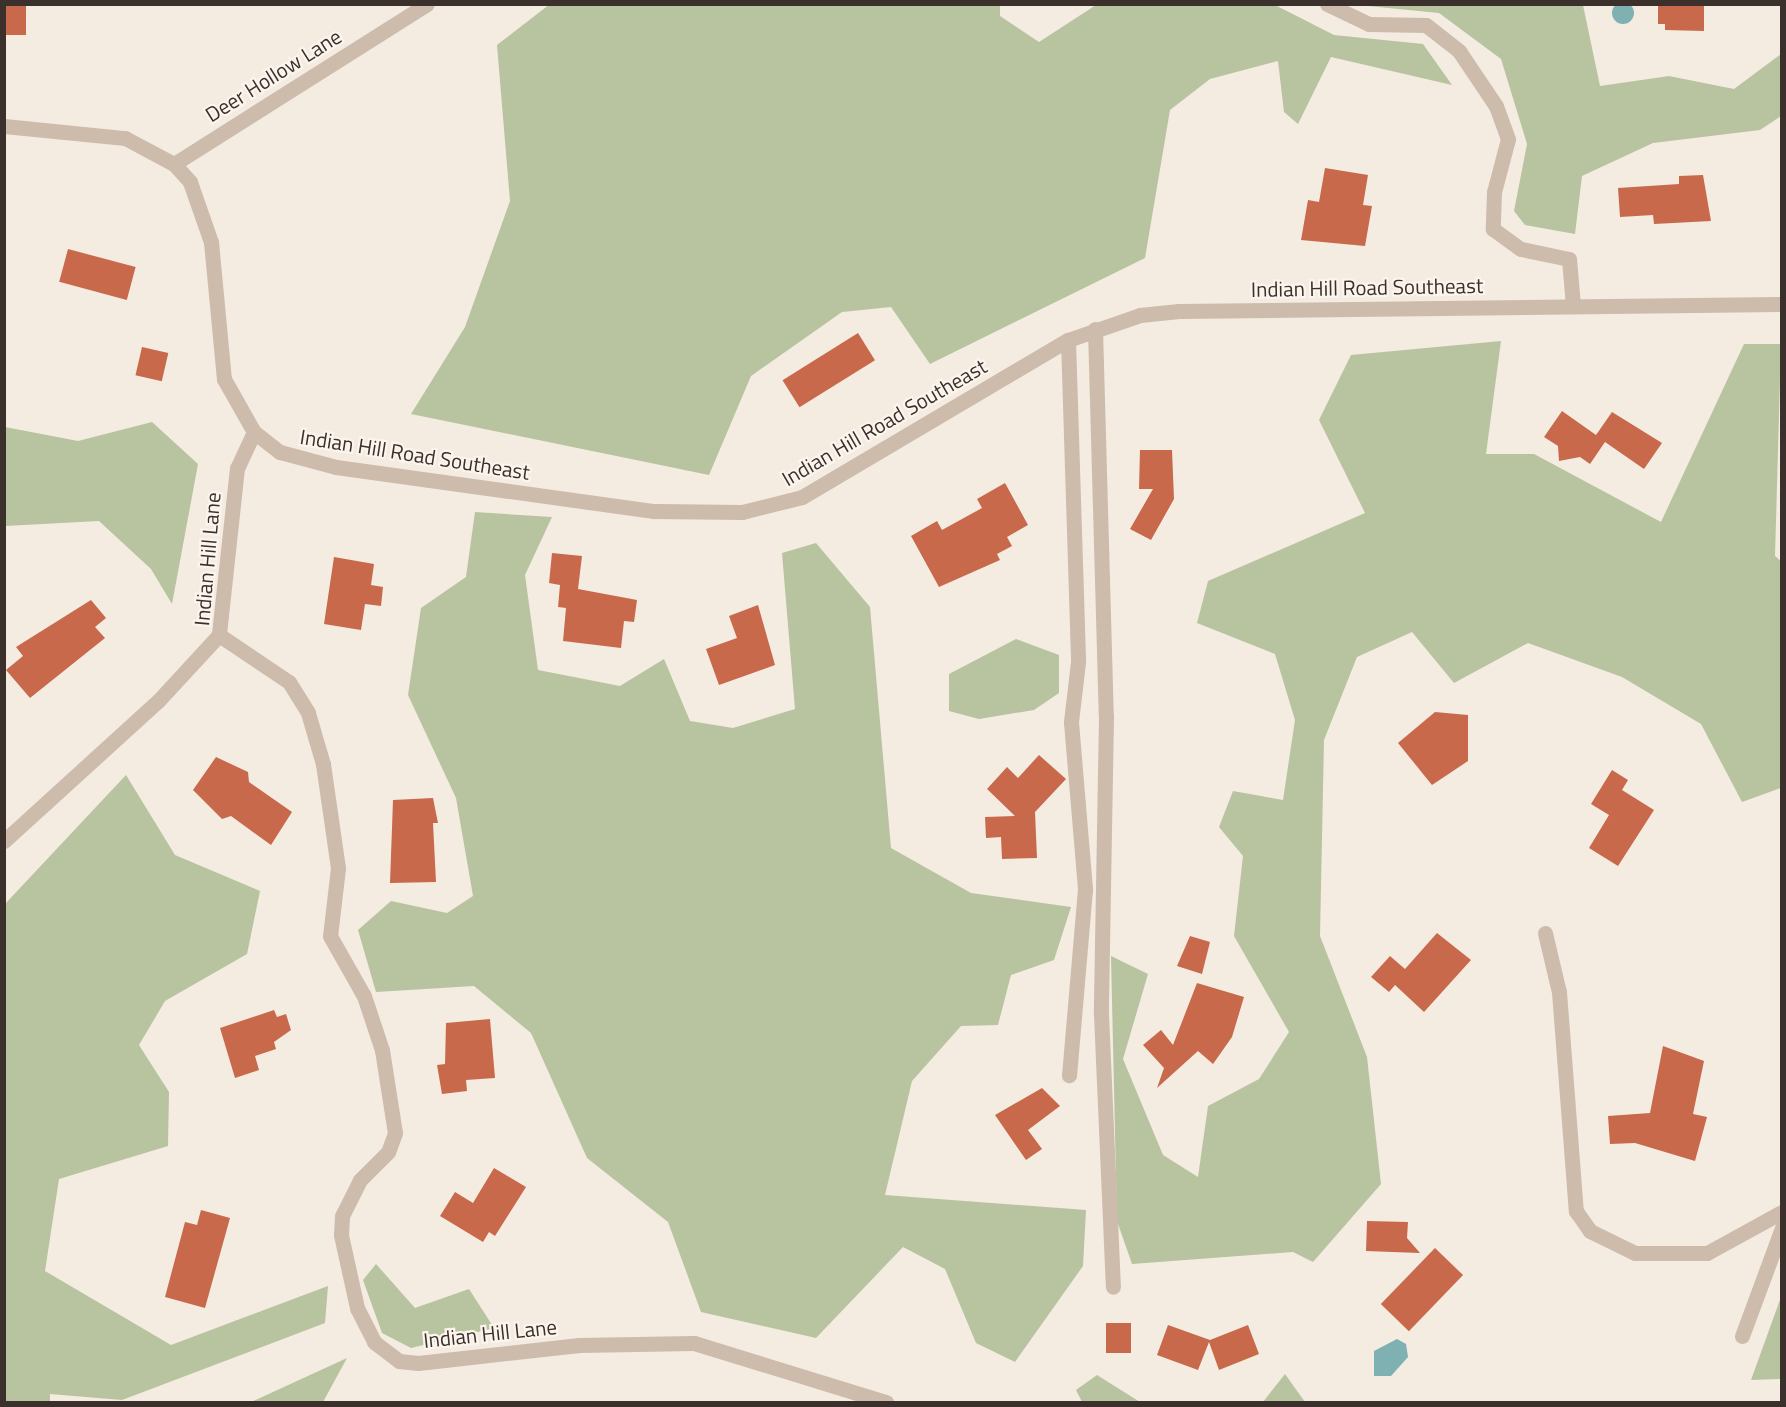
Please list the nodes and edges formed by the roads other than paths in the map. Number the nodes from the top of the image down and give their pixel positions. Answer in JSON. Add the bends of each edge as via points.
{"nodes":[{"id":1,"x":427,"y":4,"type":"edge"},
{"id":2,"x":1326,"y":4,"type":"edge"},
{"id":3,"x":4,"y":126,"type":"edge"},
{"id":4,"x":174,"y":164,"type":"junction"},
{"id":5,"x":1782,"y":304,"type":"edge"},
{"id":6,"x":1573,"y":306,"type":"junction"},
{"id":7,"x":1095,"y":329,"type":"junction"},
{"id":8,"x":1068,"y":340,"type":"junction"},
{"id":9,"x":254,"y":432,"type":"junction"},
{"id":10,"x":219,"y":635,"type":"junction"},
{"id":11,"x":4,"y":841,"type":"edge"},
{"id":12,"x":1545,"y":933,"type":"dead end"},
{"id":13,"x":1069,"y":1075,"type":"dead end"},
{"id":14,"x":1782,"y":1212,"type":"edge"},
{"id":15,"x":1782,"y":1228,"type":"edge"},
{"id":16,"x":1113,"y":1287,"type":"dead end"},
{"id":17,"x":1742,"y":1336,"type":"dead end"},
{"id":18,"x":886,"y":1402,"type":"edge"}],
"edges":[{"from":1,"to":4,"type":"street","name":"Deer Hollow Lane"},
{"from":2,"to":6,"type":"street","via":[[1369,24],[1426,25],[1459,51],[1496,106],[1508,139],[1494,192],[1493,229],[1521,249],[1569,259]]},
{"from":3,"to":4,"type":"street","name":"Indian Hill Road Southeast","via":[[125,138]]},
{"from":4,"to":9,"type":"street","name":"Indian Hill Road Southeast","via":[[200,202],[212,242],[224,379]]},
{"from":5,"to":6,"type":"street","name":"Indian Hill Road Southeast"},
{"from":6,"to":7,"type":"street","name":"Indian Hill Road Southeast","via":[[1179,310]]},
{"from":7,"to":8,"type":"street","name":"Indian Hill Road Southeast"},
{"from":7,"to":16,"type":"street","via":[[1106,717],[1101,1014]]},
{"from":8,"to":9,"type":"street","name":"Indian Hill Road Southeast","via":[[824,486],[771,508],[742,512],[654,511],[336,467],[280,452]]},
{"from":8,"to":13,"type":"street","via":[[1078,662],[1071,722],[1085,889]]},
{"from":9,"to":10,"type":"street","name":"Indian Hill Lane","via":[[237,468]]},
{"from":10,"to":11,"type":"street","via":[[158,701]]},
{"from":10,"to":18,"type":"street","name":"Indian Hill Lane","via":[[289,682],[308,713],[323,764],[338,868],[330,936],[364,996],[382,1050],[394,1123],[388,1152],[360,1180],[342,1216],[341,1236],[357,1308],[374,1342],[399,1361],[418,1363],[579,1345],[694,1343]]},
{"from":12,"to":14,"type":"street","via":[[1559,992],[1576,1210],[1590,1231],[1635,1253],[1707,1253]]},
{"from":15,"to":17,"type":"street"}]}
